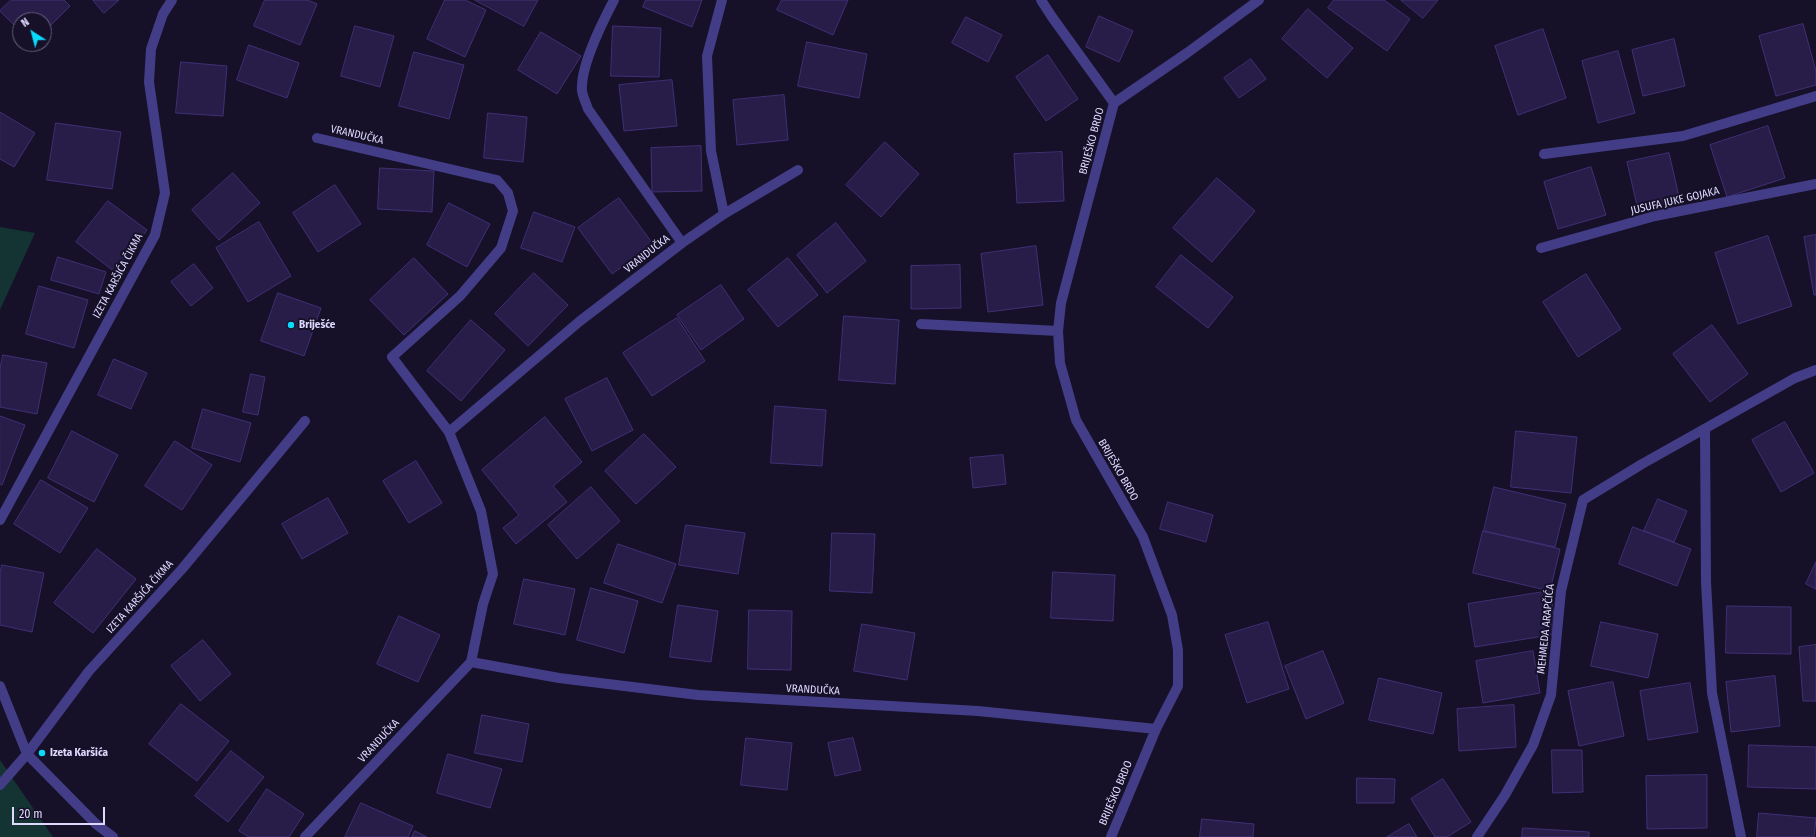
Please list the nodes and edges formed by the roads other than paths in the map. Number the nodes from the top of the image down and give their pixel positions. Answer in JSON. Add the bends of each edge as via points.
{"nodes":[{"id":1,"x":172,"y":0,"type":"edge"},
{"id":2,"x":614,"y":0,"type":"edge"},
{"id":3,"x":722,"y":0,"type":"edge"},
{"id":4,"x":1041,"y":0,"type":"edge"},
{"id":5,"x":1259,"y":0,"type":"edge"},
{"id":6,"x":1816,"y":96,"type":"edge"},
{"id":7,"x":1114,"y":103,"type":"junction"},
{"id":8,"x":317,"y":138,"type":"dead end"},
{"id":9,"x":1544,"y":154,"type":"dead end"},
{"id":10,"x":798,"y":170,"type":"dead end"},
{"id":11,"x":1816,"y":184,"type":"edge"},
{"id":12,"x":724,"y":214,"type":"junction"},
{"id":13,"x":682,"y":243,"type":"junction"},
{"id":14,"x":1541,"y":248,"type":"dead end"},
{"id":15,"x":921,"y":324,"type":"dead end"},
{"id":16,"x":1058,"y":331,"type":"junction"},
{"id":17,"x":1816,"y":370,"type":"edge"},
{"id":18,"x":304,"y":421,"type":"dead end"},
{"id":19,"x":1705,"y":429,"type":"junction"},
{"id":20,"x":449,"y":432,"type":"junction"},
{"id":21,"x":0,"y":520,"type":"edge"},
{"id":22,"x":470,"y":662,"type":"junction"},
{"id":23,"x":0,"y":686,"type":"edge"},
{"id":24,"x":1156,"y":729,"type":"junction"},
{"id":25,"x":27,"y":754,"type":"junction"},
{"id":26,"x":0,"y":785,"type":"edge"},
{"id":27,"x":112,"y":837,"type":"edge"},
{"id":28,"x":305,"y":837,"type":"edge"},
{"id":29,"x":1111,"y":837,"type":"edge"},
{"id":30,"x":1477,"y":837,"type":"edge"},
{"id":31,"x":1741,"y":837,"type":"edge"}],
"edges":[{"from":1,"to":21,"type":"street","name":"IZETA KARŠIĆA ČIKMA","via":[[163,14],[151,49],[149,82],[164,193],[155,235]]},
{"from":2,"to":13,"type":"street","name":"VRANDUČKA","via":[[584,70],[582,92],[588,109]]},
{"from":3,"to":12,"type":"street","via":[[707,56],[711,151]]},
{"from":4,"to":7,"type":"street","name":"BRIJEŠKO BRDO"},
{"from":5,"to":7,"type":"street","name":"BRIJEŠKO BRDO"},
{"from":6,"to":9,"type":"street","via":[[1683,136]]},
{"from":7,"to":16,"type":"street","name":"BRIJEŠKO BRDO","via":[[1061,304]]},
{"from":8,"to":20,"type":"street","name":"VRANDUČKA","via":[[497,180],[508,193],[513,211],[501,248],[460,296],[392,357]]},
{"from":10,"to":12,"type":"street"},
{"from":11,"to":14,"type":"street","name":"JUSUFA JUKE GOJAKA","via":[[1655,216]]},
{"from":12,"to":13,"type":"street"},
{"from":13,"to":20,"type":"street","name":"VRANDUČKA","via":[[580,321]]},
{"from":15,"to":16,"type":"street"},
{"from":16,"to":24,"type":"street","name":"BRIJEŠKO BRDO","via":[[1060,363],[1076,420],[1143,537],[1172,615],[1178,650],[1178,686]]},
{"from":17,"to":19,"type":"street","name":"MEHMEDA ARAPČIĆA","via":[[1795,378]]},
{"from":18,"to":25,"type":"street","name":"IZETA KARŠIĆA ČIKMA","via":[[182,569],[89,671]]},
{"from":19,"to":30,"type":"street","name":"MEHMEDA ARAPČIĆA","via":[[1583,500],[1561,591],[1551,695],[1533,745],[1505,795]]},
{"from":19,"to":31,"type":"street","via":[[1706,582],[1712,694]]},
{"from":20,"to":22,"type":"street","name":"VRANDUČKA","via":[[481,511],[493,574],[483,604]]},
{"from":22,"to":24,"type":"street","name":"VRANDUČKA","via":[[559,678],[698,695],[978,711]]},
{"from":22,"to":28,"type":"street","name":"VRANDUČKA"},
{"from":23,"to":25,"type":"street"},
{"from":24,"to":29,"type":"street","name":"BRIJEŠKO BRDO"},
{"from":25,"to":26,"type":"street"},
{"from":25,"to":27,"type":"street"}]}
